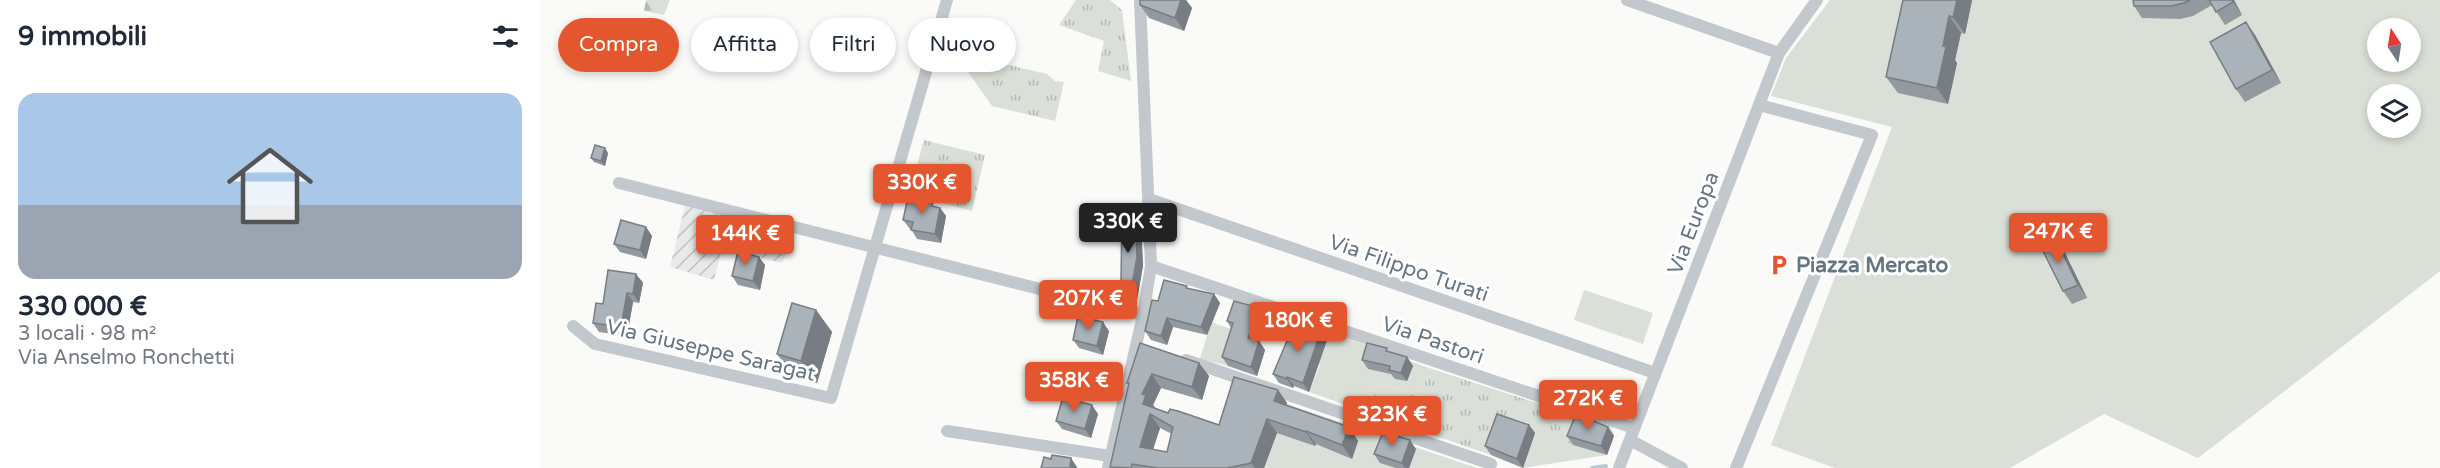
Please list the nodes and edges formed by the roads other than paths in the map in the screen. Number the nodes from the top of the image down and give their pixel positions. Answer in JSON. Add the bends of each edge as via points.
{"nodes":[{"id":1,"x":947,"y":0,"type":"edge"},
{"id":2,"x":1626,"y":0,"type":"edge"},
{"id":3,"x":1817,"y":0,"type":"edge"},
{"id":4,"x":1136,"y":2,"type":"edge"},
{"id":5,"x":1779,"y":54,"type":"junction"},
{"id":6,"x":1759,"y":105,"type":"junction"},
{"id":7,"x":619,"y":183,"type":"dead end"},
{"id":8,"x":1149,"y":199,"type":"junction"},
{"id":9,"x":876,"y":248,"type":"junction"},
{"id":10,"x":1151,"y":266,"type":"junction"},
{"id":11,"x":1143,"y":315,"type":"junction"},
{"id":12,"x":573,"y":326,"type":"dead end"},
{"id":13,"x":1169,"y":354,"type":"edge"},
{"id":14,"x":1655,"y":373,"type":"junction"},
{"id":15,"x":947,"y":431,"type":"dead end"},
{"id":16,"x":1632,"y":434,"type":"junction"},
{"id":17,"x":1109,"y":462,"type":"edge"},
{"id":18,"x":1491,"y":464,"type":"dead end"},
{"id":19,"x":1619,"y":468,"type":"edge"},
{"id":20,"x":1682,"y":468,"type":"edge"},
{"id":21,"x":1736,"y":468,"type":"edge"}],
"edges":[{"from":1,"to":9,"type":"street"},
{"from":2,"to":5,"type":"street"},
{"from":3,"to":5,"type":"street","name":"Via Europa"},
{"from":4,"to":8,"type":"street"},
{"from":5,"to":6,"type":"street","name":"Via Europa"},
{"from":6,"to":14,"type":"street","name":"Via Europa"},
{"from":6,"to":21,"type":"street","via":[[1872,135]]},
{"from":7,"to":9,"type":"street"},
{"from":8,"to":10,"type":"street"},
{"from":8,"to":14,"type":"street","name":"Via Filippo Turati"},
{"from":9,"to":11,"type":"street"},
{"from":9,"to":12,"type":"street","name":"Via Giuseppe Saragat","via":[[831,398],[595,344]]},
{"from":10,"to":11,"type":"street"},
{"from":10,"to":16,"type":"street","name":"Via Pastori"},
{"from":11,"to":17,"type":"street","via":[[1142,345]]},
{"from":13,"to":18,"type":"street"},
{"from":14,"to":16,"type":"street","name":"Via Europa"},
{"from":15,"to":17,"type":"street"},
{"from":16,"to":19,"type":"street","name":"Via Europa"},
{"from":16,"to":20,"type":"street"}]}
